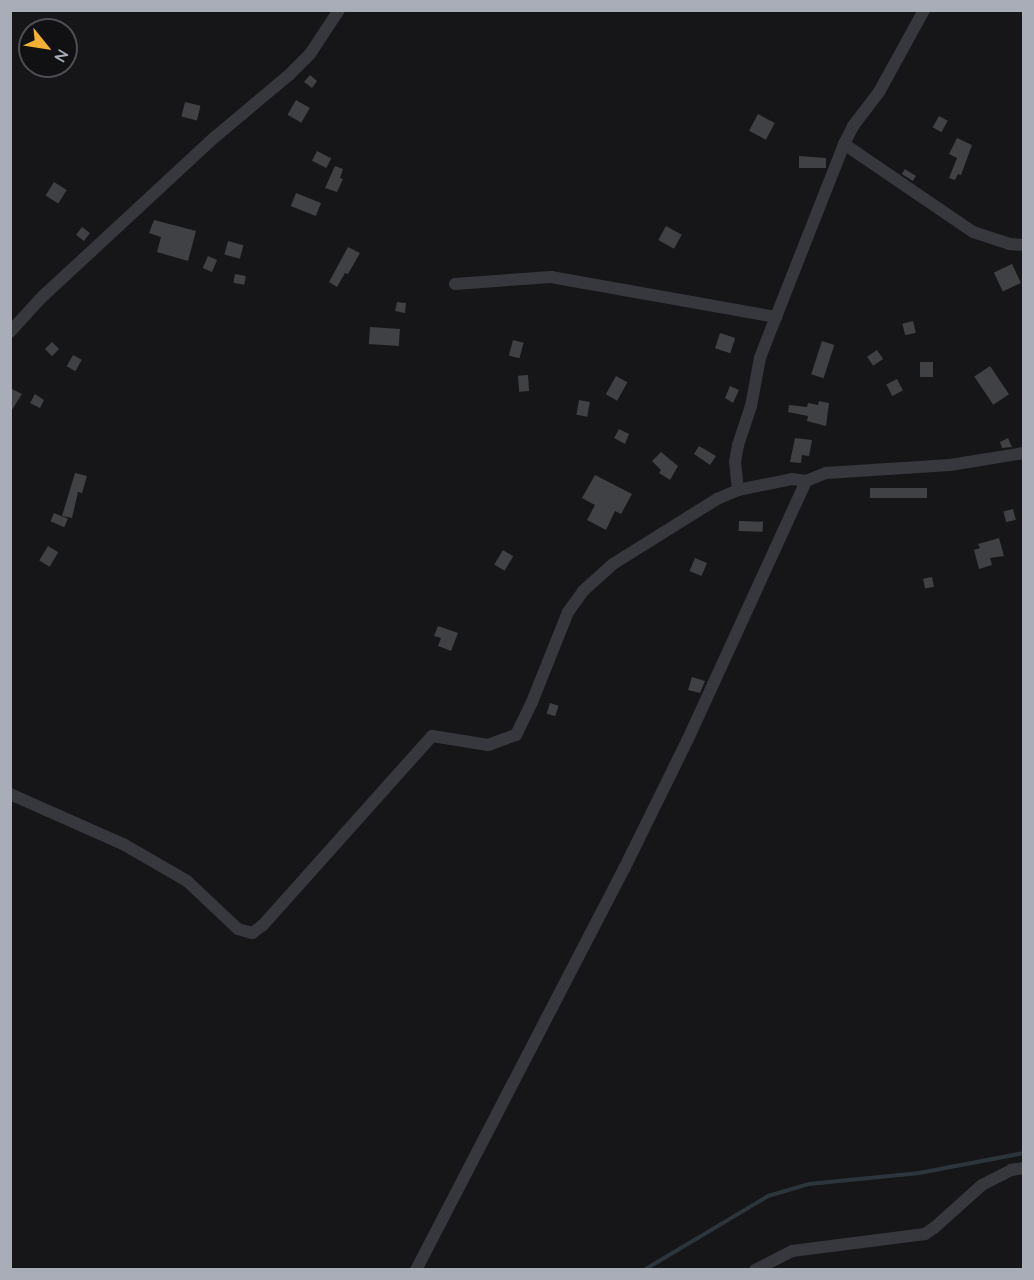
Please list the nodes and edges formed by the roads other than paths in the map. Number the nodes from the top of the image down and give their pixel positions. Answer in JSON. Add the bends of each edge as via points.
{"nodes":[{"id":1,"x":339,"y":10,"type":"edge"},
{"id":2,"x":924,"y":10,"type":"edge"},
{"id":3,"x":844,"y":144,"type":"junction"},
{"id":4,"x":1023,"y":245,"type":"edge"},
{"id":5,"x":455,"y":284,"type":"dead end"},
{"id":6,"x":776,"y":317,"type":"junction"},
{"id":7,"x":10,"y":332,"type":"edge"},
{"id":8,"x":1023,"y":453,"type":"edge"},
{"id":9,"x":806,"y":482,"type":"junction"},
{"id":10,"x":738,"y":490,"type":"junction"},
{"id":11,"x":10,"y":794,"type":"edge"},
{"id":12,"x":1023,"y":1168,"type":"edge"},
{"id":13,"x":416,"y":1269,"type":"edge"},
{"id":14,"x":755,"y":1269,"type":"edge"}],
"edges":[{"from":1,"to":7,"type":"street","via":[[310,54],[289,75],[215,137],[42,297]]},
{"from":2,"to":3,"type":"street","via":[[879,92]]},
{"from":3,"to":4,"type":"street","via":[[973,232]]},
{"from":3,"to":6,"type":"street"},
{"from":5,"to":6,"type":"street","via":[[551,277]]},
{"from":6,"to":10,"type":"street","via":[[760,358],[751,406],[738,445]]},
{"from":8,"to":9,"type":"street","via":[[950,465],[826,472]]},
{"from":9,"to":10,"type":"street","via":[[792,479]]},
{"from":9,"to":13,"type":"street","via":[[624,869]]},
{"from":10,"to":11,"type":"street","via":[[613,564],[583,591],[568,612],[516,735],[488,745],[432,736],[252,933],[238,929],[187,881],[123,844]]},
{"from":12,"to":14,"type":"street","via":[[982,1185],[925,1234],[792,1251]]}]}
